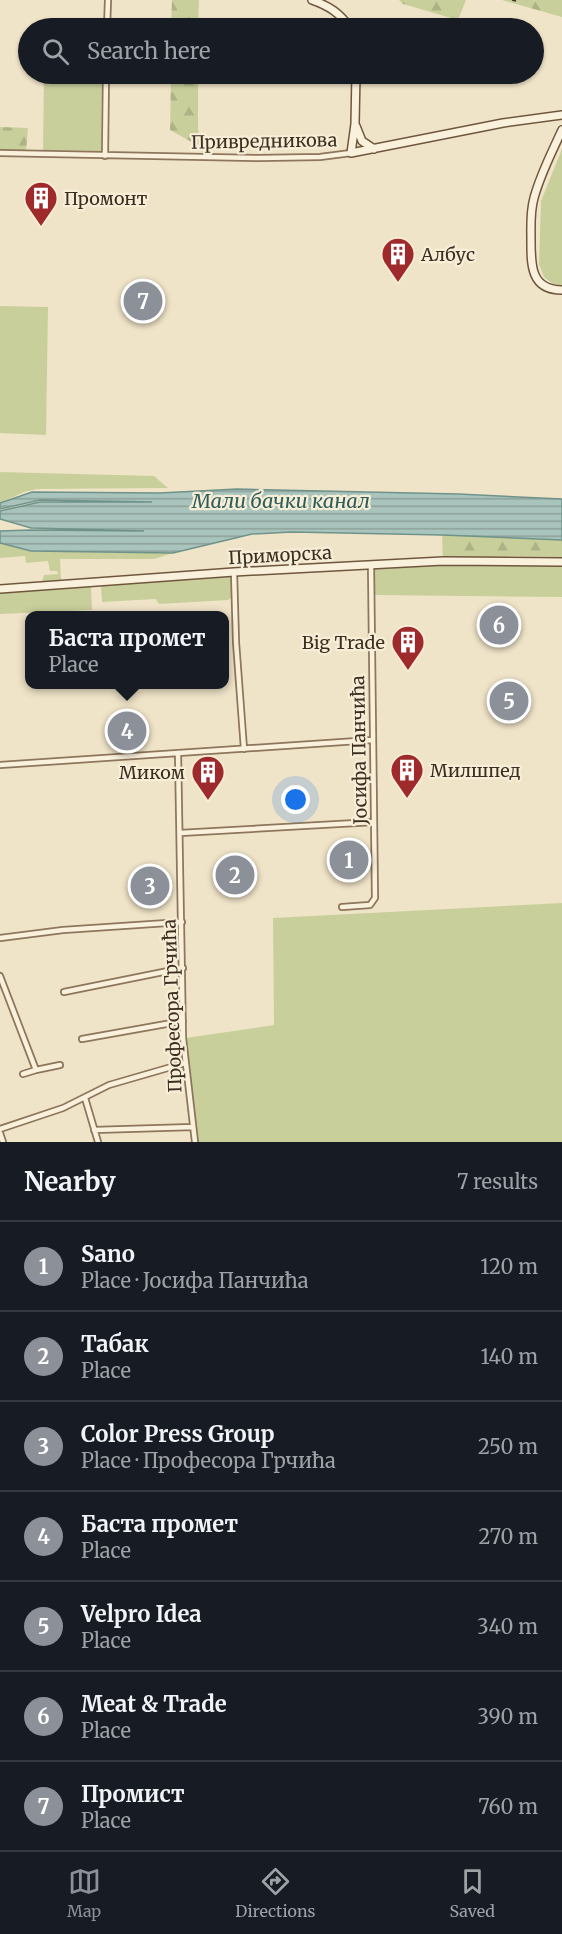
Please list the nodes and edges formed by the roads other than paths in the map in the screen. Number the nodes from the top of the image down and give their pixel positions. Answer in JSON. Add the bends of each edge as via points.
{"nodes":[{"id":1,"x":108,"y":0,"type":"edge"},
{"id":2,"x":312,"y":0,"type":"edge"},
{"id":3,"x":107,"y":18,"type":"edge"},
{"id":4,"x":341,"y":18,"type":"edge"},
{"id":5,"x":106,"y":84,"type":"edge"},
{"id":6,"x":356,"y":84,"type":"edge"},
{"id":7,"x":562,"y":115,"type":"edge"},
{"id":8,"x":355,"y":124,"type":"junction"},
{"id":9,"x":562,"y":130,"type":"edge"},
{"id":10,"x":374,"y":149,"type":"junction"},
{"id":11,"x":0,"y":153,"type":"edge"},
{"id":12,"x":351,"y":153,"type":"junction"},
{"id":13,"x":105,"y":156,"type":"junction"},
{"id":14,"x":562,"y":290,"type":"edge"},
{"id":15,"x":562,"y":562,"type":"edge"},
{"id":16,"x":371,"y":566,"type":"junction"},
{"id":17,"x":234,"y":572,"type":"junction"},
{"id":18,"x":0,"y":589,"type":"edge"},
{"id":19,"x":372,"y":740,"type":"junction"},
{"id":20,"x":244,"y":748,"type":"junction"},
{"id":21,"x":178,"y":753,"type":"junction"},
{"id":22,"x":0,"y":765,"type":"edge"},
{"id":23,"x":374,"y":822,"type":"junction"},
{"id":24,"x":180,"y":833,"type":"junction"},
{"id":25,"x":342,"y":907,"type":"dead end"},
{"id":26,"x":182,"y":922,"type":"junction"},
{"id":27,"x":0,"y":938,"type":"edge"},
{"id":28,"x":183,"y":968,"type":"junction"},
{"id":29,"x":0,"y":976,"type":"edge"},
{"id":30,"x":64,"y":992,"type":"dead end"},
{"id":31,"x":183,"y":1021,"type":"junction"},
{"id":32,"x":82,"y":1039,"type":"dead end"},
{"id":33,"x":185,"y":1063,"type":"junction"},
{"id":34,"x":60,"y":1065,"type":"dead end"},
{"id":35,"x":36,"y":1070,"type":"junction"},
{"id":36,"x":23,"y":1074,"type":"dead end"},
{"id":37,"x":85,"y":1098,"type":"junction"},
{"id":38,"x":193,"y":1127,"type":"junction"},
{"id":39,"x":94,"y":1130,"type":"junction"},
{"id":40,"x":0,"y":1131,"type":"edge"},
{"id":41,"x":3,"y":1142,"type":"edge"},
{"id":42,"x":98,"y":1142,"type":"edge"},
{"id":43,"x":195,"y":1142,"type":"edge"}],
"edges":[{"from":1,"to":3,"type":"street"},
{"from":2,"to":4,"type":"street","via":[[328,6]]},
{"from":5,"to":13,"type":"street"},
{"from":6,"to":8,"type":"street"},
{"from":7,"to":10,"type":"street","name":"Привредникова"},
{"from":8,"to":10,"type":"street","via":[[362,141]]},
{"from":8,"to":12,"type":"street"},
{"from":9,"to":14,"type":"street","via":[[531,213],[531,266],[536,279],[548,288]]},
{"from":10,"to":12,"type":"street","name":"Привредникова"},
{"from":11,"to":13,"type":"street","name":"Привредникова"},
{"from":12,"to":13,"type":"street","name":"Привредникова","via":[[259,158]]},
{"from":15,"to":16,"type":"street","name":"Приморска","via":[[443,561]]},
{"from":16,"to":17,"type":"street","name":"Приморска"},
{"from":16,"to":19,"type":"street","name":"Јосифа Панчића"},
{"from":17,"to":18,"type":"street","name":"Приморска"},
{"from":17,"to":20,"type":"street"},
{"from":19,"to":20,"type":"street"},
{"from":19,"to":23,"type":"street","name":"Јосифа Панчића"},
{"from":20,"to":21,"type":"street"},
{"from":21,"to":22,"type":"street"},
{"from":21,"to":24,"type":"street","name":"Професора Грчића"},
{"from":23,"to":24,"type":"street"},
{"from":23,"to":25,"type":"street","name":"Јосифа Панчића","via":[[375,898],[370,905]]},
{"from":24,"to":26,"type":"street","name":"Професора Грчића"},
{"from":26,"to":27,"type":"street"},
{"from":26,"to":28,"type":"street","name":"Професора Грчића"},
{"from":28,"to":30,"type":"street"},
{"from":28,"to":31,"type":"street","name":"Професора Грчића"},
{"from":29,"to":35,"type":"street"},
{"from":31,"to":32,"type":"street"},
{"from":31,"to":33,"type":"street","name":"Професора Грчића"},
{"from":33,"to":37,"type":"street","via":[[109,1084]]},
{"from":33,"to":38,"type":"street","name":"Професора Грчића"},
{"from":34,"to":35,"type":"street"},
{"from":35,"to":36,"type":"street"},
{"from":37,"to":39,"type":"street"},
{"from":37,"to":40,"type":"street"},
{"from":38,"to":39,"type":"street"},
{"from":38,"to":43,"type":"street","name":"Професора Грчића"},
{"from":39,"to":42,"type":"street"},
{"from":40,"to":41,"type":"street"}]}
